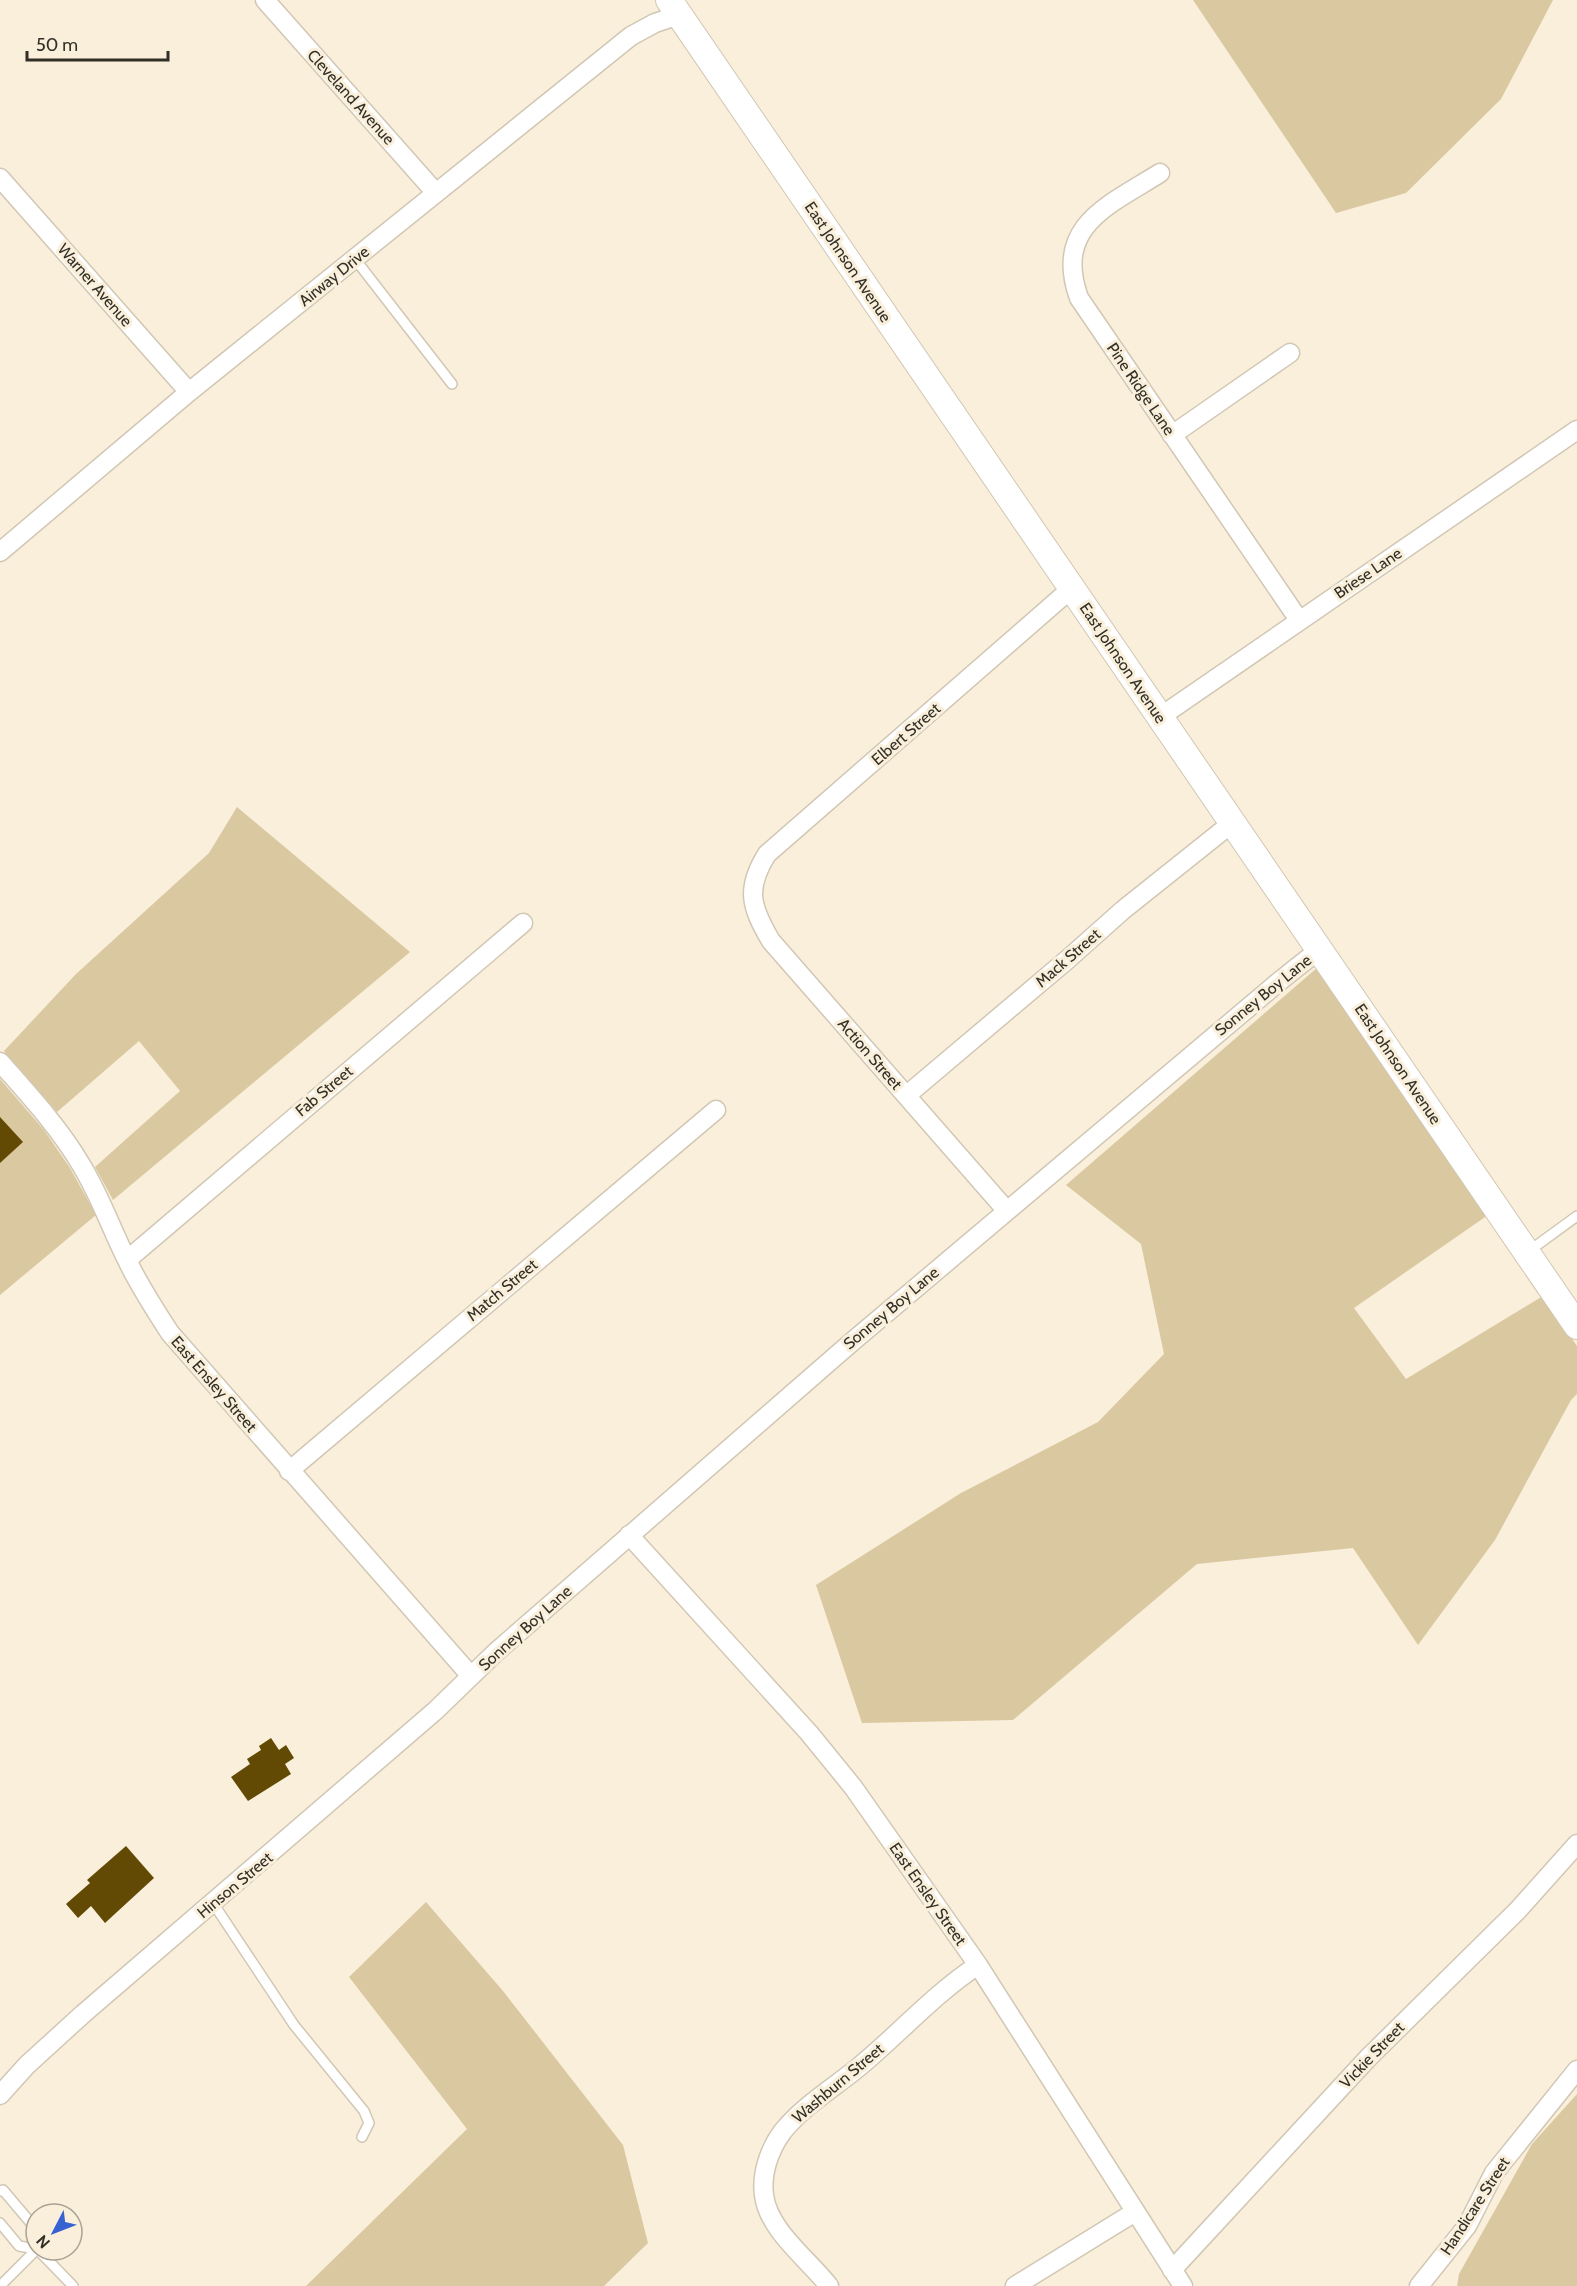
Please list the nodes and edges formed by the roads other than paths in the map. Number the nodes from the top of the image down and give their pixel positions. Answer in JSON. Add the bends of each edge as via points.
{"nodes":[{"id":1,"x":265,"y":0,"type":"edge"},
{"id":2,"x":674,"y":7,"type":"edge"},
{"id":3,"x":1160,"y":173,"type":"dead end"},
{"id":4,"x":0,"y":178,"type":"edge"},
{"id":5,"x":436,"y":193,"type":"junction"},
{"id":6,"x":355,"y":259,"type":"junction"},
{"id":7,"x":1290,"y":353,"type":"dead end"},
{"id":8,"x":452,"y":384,"type":"dead end"},
{"id":9,"x":189,"y":392,"type":"junction"},
{"id":10,"x":1577,"y":430,"type":"edge"},
{"id":11,"x":1172,"y":435,"type":"junction"},
{"id":12,"x":0,"y":552,"type":"edge"},
{"id":13,"x":1072,"y":588,"type":"junction"},
{"id":14,"x":1299,"y":620,"type":"junction"},
{"id":15,"x":1160,"y":717,"type":"junction"},
{"id":16,"x":1232,"y":823,"type":"junction"},
{"id":17,"x":753,"y":888,"type":"joint"},
{"id":18,"x":523,"y":923,"type":"dead end"},
{"id":19,"x":1320,"y":949,"type":"junction"},
{"id":20,"x":0,"y":1062,"type":"edge"},
{"id":21,"x":907,"y":1095,"type":"junction"},
{"id":22,"x":716,"y":1110,"type":"dead end"},
{"id":23,"x":1007,"y":1211,"type":"junction"},
{"id":24,"x":1577,"y":1216,"type":"edge"},
{"id":25,"x":1527,"y":1253,"type":"junction"},
{"id":26,"x":127,"y":1260,"type":"junction"},
{"id":27,"x":1577,"y":1326,"type":"edge"},
{"id":28,"x":289,"y":1471,"type":"junction"},
{"id":29,"x":629,"y":1535,"type":"junction"},
{"id":30,"x":471,"y":1676,"type":"junction"},
{"id":31,"x":1577,"y":1844,"type":"edge"},
{"id":32,"x":213,"y":1903,"type":"junction"},
{"id":33,"x":978,"y":1965,"type":"junction"},
{"id":34,"x":1577,"y":2070,"type":"edge"},
{"id":35,"x":0,"y":2095,"type":"edge"},
{"id":36,"x":362,"y":2137,"type":"dead end"},
{"id":37,"x":0,"y":2191,"type":"edge"},
{"id":38,"x":1135,"y":2212,"type":"junction"},
{"id":39,"x":24,"y":2215,"type":"edge"},
{"id":40,"x":0,"y":2223,"type":"edge"},
{"id":41,"x":24,"y":2247,"type":"edge"},
{"id":42,"x":25,"y":2262,"type":"edge"},
{"id":43,"x":49,"y":2262,"type":"edge"},
{"id":44,"x":1172,"y":2270,"type":"junction"},
{"id":45,"x":0,"y":2286,"type":"edge"},
{"id":46,"x":73,"y":2286,"type":"edge"},
{"id":47,"x":830,"y":2286,"type":"edge"},
{"id":48,"x":1016,"y":2286,"type":"edge"},
{"id":49,"x":1183,"y":2286,"type":"edge"},
{"id":50,"x":1419,"y":2286,"type":"edge"}],
"edges":[{"from":1,"to":5,"type":"street","name":"Cleveland Avenue"},
{"from":2,"to":5,"type":"street","name":"Airway Drive","via":[[631,36]]},
{"from":2,"to":13,"type":"main road","name":"East Johnson Avenue"},
{"from":3,"to":11,"type":"street","name":"Pine Ridge Lane","via":[[1094,215],[1075,244],[1071,264],[1079,298]]},
{"from":4,"to":9,"type":"street","name":"Warner Avenue"},
{"from":5,"to":6,"type":"street","name":"Airway Drive"},
{"from":6,"to":8,"type":"lane"},
{"from":6,"to":9,"type":"street","name":"Airway Drive"},
{"from":7,"to":11,"type":"street"},
{"from":9,"to":12,"type":"street","name":"Airway Drive"},
{"from":10,"to":14,"type":"street","name":"Briese Lane"},
{"from":11,"to":14,"type":"street","name":"Pine Ridge Lane"},
{"from":13,"to":15,"type":"main road","name":"East Johnson Avenue"},
{"from":13,"to":17,"type":"street","name":"Elbert Street","via":[[767,854],[756,871]]},
{"from":14,"to":15,"type":"street","name":"Briese Lane"},
{"from":15,"to":16,"type":"main road","name":"East Johnson Avenue"},
{"from":16,"to":19,"type":"main road","name":"East Johnson Avenue"},
{"from":16,"to":21,"type":"street","name":"Mack Street","via":[[1123,910]]},
{"from":17,"to":21,"type":"street","name":"Action Street","via":[[757,918],[771,941]]},
{"from":18,"to":26,"type":"street","name":"Fab Street"},
{"from":19,"to":23,"type":"street","name":"Sonney Boy Lane"},
{"from":19,"to":25,"type":"main road","name":"East Johnson Avenue"},
{"from":20,"to":26,"type":"street","name":"East Ensley Street","via":[[80,1161]]},
{"from":21,"to":23,"type":"street","name":"Action Street"},
{"from":22,"to":28,"type":"street","name":"Match Street"},
{"from":23,"to":29,"type":"street","name":"Sonney Boy Lane"},
{"from":24,"to":25,"type":"lane"},
{"from":25,"to":27,"type":"main road","name":"East Johnson Avenue"},
{"from":26,"to":28,"type":"street","name":"East Ensley Street","via":[[170,1333]]},
{"from":28,"to":30,"type":"street","name":"East Ensley Street"},
{"from":29,"to":30,"type":"street","name":"Sonney Boy Lane"},
{"from":29,"to":33,"type":"street","name":"East Ensley Street","via":[[853,1787]]},
{"from":30,"to":32,"type":"street","name":"Hinson Street"},
{"from":31,"to":44,"type":"street","name":"Vickie Street","via":[[1518,1910],[1368,2058]]},
{"from":32,"to":35,"type":"street","name":"Hinson Street","via":[[83,2013]]},
{"from":32,"to":36,"type":"lane","via":[[294,2025],[364,2112],[369,2123]]},
{"from":33,"to":38,"type":"street","name":"East Ensley Street"},
{"from":33,"to":47,"type":"street","name":"Washburn Street","via":[[797,2116],[782,2132],[771,2153],[764,2176],[767,2209],[775,2224]]},
{"from":34,"to":50,"type":"street","name":"Handicare Street","via":[[1494,2173],[1467,2226]]},
{"from":37,"to":39,"type":"lane"},
{"from":38,"to":44,"type":"street","name":"East Ensley Street"},
{"from":38,"to":48,"type":"street"},
{"from":40,"to":41,"type":"lane"},
{"from":42,"to":45,"type":"lane"},
{"from":43,"to":46,"type":"lane"},
{"from":44,"to":49,"type":"street","name":"East Ensley Street"}]}
